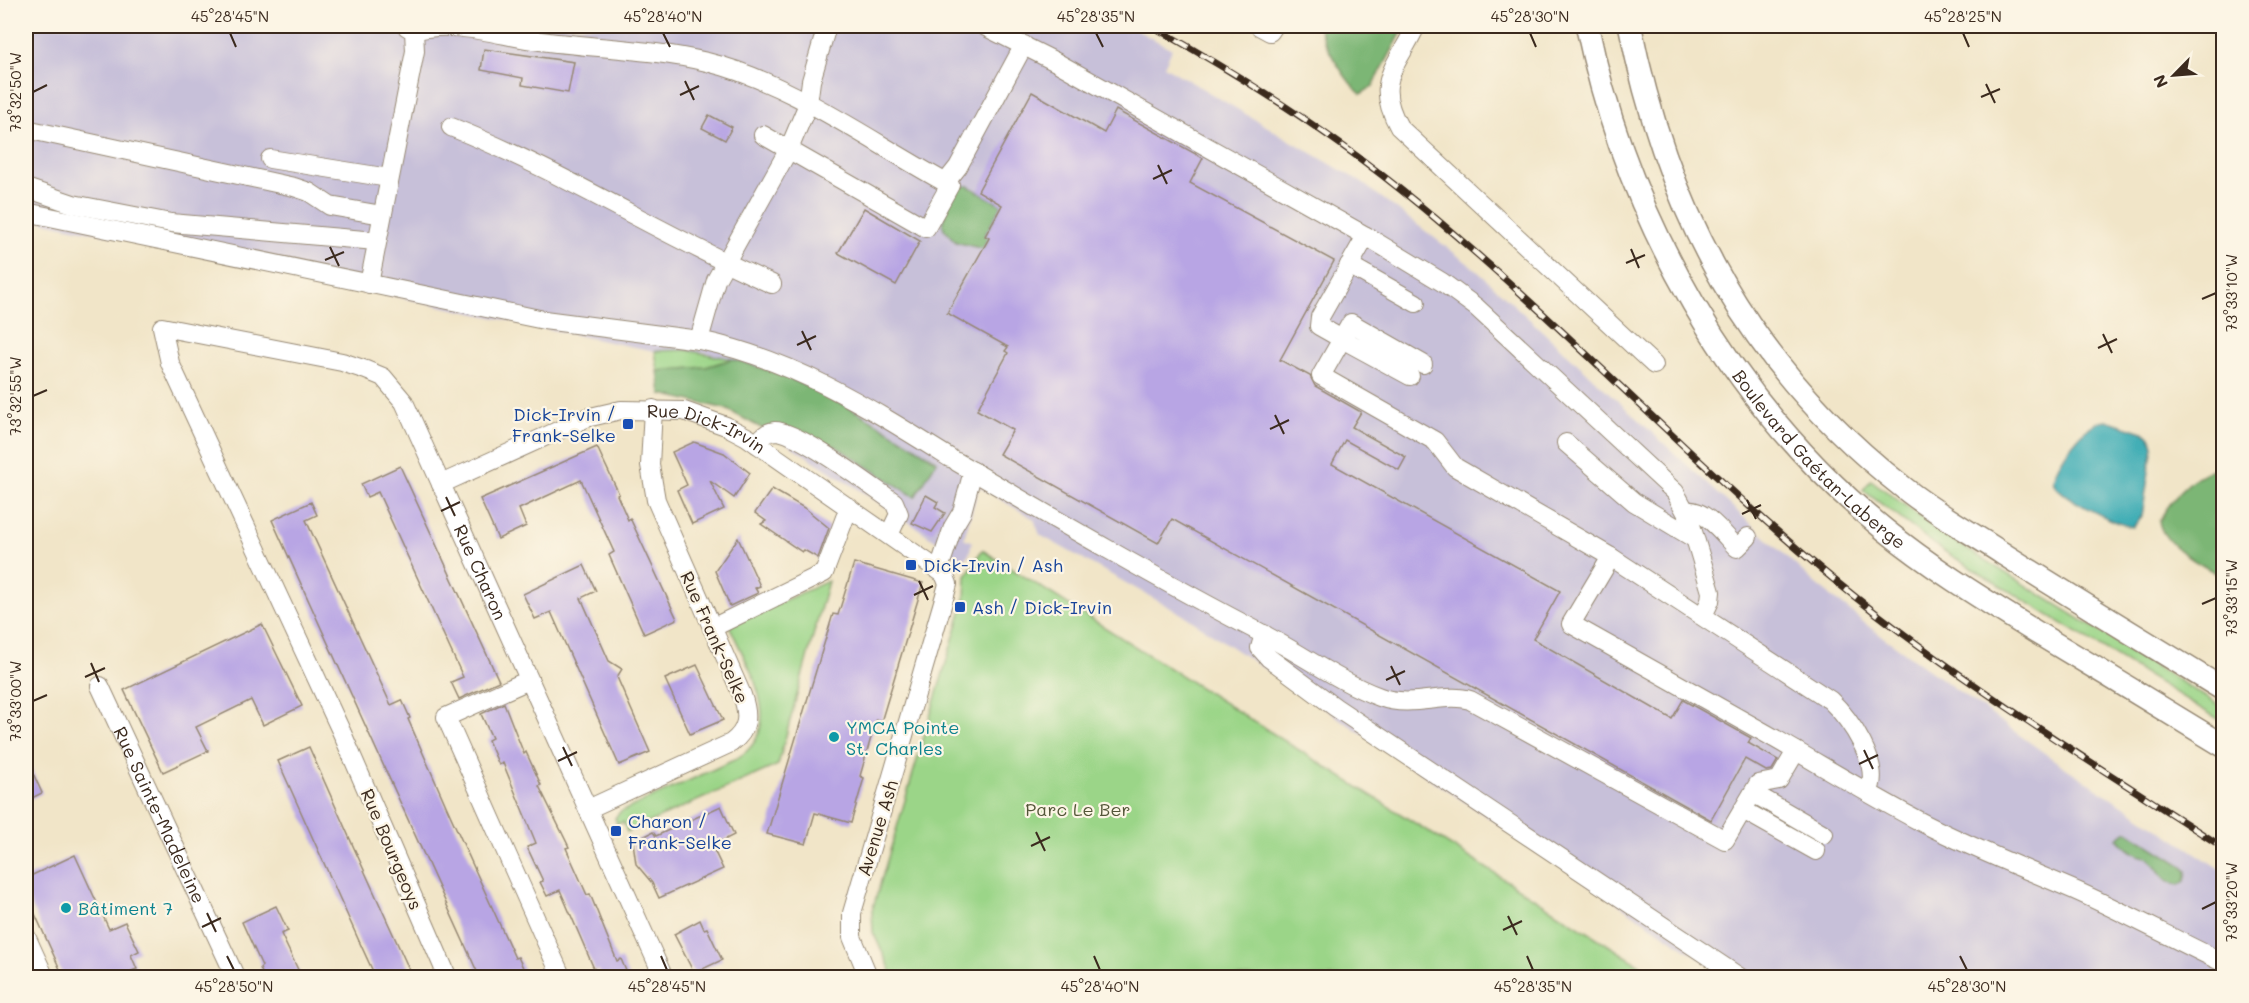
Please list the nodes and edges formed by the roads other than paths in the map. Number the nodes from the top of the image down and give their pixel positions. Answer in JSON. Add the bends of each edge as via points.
{"nodes":[{"id":1,"x":827,"y":26,"type":"edge"},
{"id":2,"x":984,"y":26,"type":"edge"},
{"id":3,"x":1258,"y":26,"type":"edge"},
{"id":4,"x":1274,"y":26,"type":"edge"},
{"id":5,"x":1416,"y":26,"type":"edge"},
{"id":6,"x":1587,"y":26,"type":"edge"},
{"id":7,"x":1618,"y":26,"type":"edge"},
{"id":8,"x":1630,"y":26,"type":"edge"},
{"id":9,"x":410,"y":28,"type":"edge"},
{"id":10,"x":1024,"y":45,"type":"junction"},
{"id":11,"x":1641,"y":84,"type":"junction"},
{"id":12,"x":808,"y":104,"type":"junction"},
{"id":13,"x":452,"y":127,"type":"dead end"},
{"id":14,"x":26,"y":129,"type":"edge"},
{"id":15,"x":763,"y":135,"type":"dead end"},
{"id":16,"x":789,"y":149,"type":"junction"},
{"id":17,"x":270,"y":159,"type":"dead end"},
{"id":18,"x":389,"y":178,"type":"junction"},
{"id":19,"x":945,"y":182,"type":"junction"},
{"id":20,"x":26,"y":188,"type":"edge"},
{"id":21,"x":26,"y":212,"type":"edge"},
{"id":22,"x":382,"y":215,"type":"junction"},
{"id":23,"x":1366,"y":236,"type":"junction"},
{"id":24,"x":376,"y":241,"type":"junction"},
{"id":25,"x":726,"y":264,"type":"junction"},
{"id":26,"x":1349,"y":265,"type":"junction"},
{"id":27,"x":369,"y":284,"type":"junction"},
{"id":28,"x":772,"y":284,"type":"dead end"},
{"id":29,"x":1416,"y":303,"type":"dead end"},
{"id":30,"x":162,"y":327,"type":"joint"},
{"id":31,"x":1346,"y":331,"type":"junction"},
{"id":32,"x":699,"y":340,"type":"junction"},
{"id":33,"x":1654,"y":365,"type":"dead end"},
{"id":34,"x":1417,"y":370,"type":"dead end"},
{"id":35,"x":653,"y":409,"type":"junction"},
{"id":36,"x":1566,"y":442,"type":"dead end"},
{"id":37,"x":757,"y":444,"type":"junction"},
{"id":38,"x":973,"y":471,"type":"junction"},
{"id":39,"x":441,"y":484,"type":"junction"},
{"id":40,"x":849,"y":507,"type":"junction"},
{"id":41,"x":1686,"y":511,"type":"junction"},
{"id":42,"x":889,"y":535,"type":"junction"},
{"id":43,"x":1748,"y":537,"type":"dead end"},
{"id":44,"x":1695,"y":539,"type":"junction"},
{"id":45,"x":1611,"y":557,"type":"junction"},
{"id":46,"x":941,"y":572,"type":"junction"},
{"id":47,"x":1703,"y":616,"type":"junction"},
{"id":48,"x":712,"y":628,"type":"junction"},
{"id":49,"x":1264,"y":634,"type":"junction"},
{"id":50,"x":529,"y":680,"type":"junction"},
{"id":51,"x":100,"y":686,"type":"dead end"},
{"id":52,"x":2223,"y":690,"type":"edge"},
{"id":53,"x":2223,"y":746,"type":"edge"},
{"id":54,"x":1796,"y":751,"type":"junction"},
{"id":55,"x":1868,"y":792,"type":"junction"},
{"id":56,"x":1753,"y":793,"type":"junction"},
{"id":57,"x":588,"y":809,"type":"junction"},
{"id":58,"x":1743,"y":810,"type":"junction"},
{"id":59,"x":1824,"y":834,"type":"dead end"},
{"id":60,"x":1816,"y":851,"type":"dead end"},
{"id":61,"x":26,"y":936,"type":"edge"},
{"id":62,"x":2223,"y":963,"type":"edge"},
{"id":63,"x":662,"y":977,"type":"edge"},
{"id":64,"x":45,"y":978,"type":"edge"},
{"id":65,"x":236,"y":978,"type":"edge"},
{"id":66,"x":448,"y":978,"type":"edge"},
{"id":67,"x":562,"y":978,"type":"edge"},
{"id":68,"x":869,"y":978,"type":"edge"},
{"id":69,"x":1741,"y":978,"type":"edge"}],
"edges":[{"from":1,"to":12,"type":"street"},
{"from":2,"to":10,"type":"street"},
{"from":3,"to":4,"type":"street","via":[[1270,32]]},
{"from":5,"to":33,"type":"street","via":[[1386,84],[1388,104],[1399,128]]},
{"from":6,"to":53,"type":"main road","name":"Boulevard Gaétan-Laberge","via":[[1618,138],[1666,252],[1722,348],[1798,446],[1860,509],[1922,559]]},
{"from":7,"to":11,"type":"main road"},
{"from":8,"to":11,"type":"main road","name":"Boulevard Gaétan-Laberge"},
{"from":9,"to":12,"type":"street","via":[[434,26],[675,55],[751,76]]},
{"from":9,"to":18,"type":"street","via":[[415,51]]},
{"from":10,"to":19,"type":"street","via":[[958,167]]},
{"from":10,"to":23,"type":"street"},
{"from":11,"to":52,"type":"main road","name":"Boulevard Gaétan-Laberge","via":[[1679,198],[1716,271],[1772,356],[1833,426],[1932,508]]},
{"from":12,"to":16,"type":"street"},
{"from":12,"to":19,"type":"street"},
{"from":13,"to":25,"type":"street","via":[[514,153]]},
{"from":14,"to":22,"type":"street","via":[[294,187],[330,206]]},
{"from":15,"to":16,"type":"street"},
{"from":16,"to":19,"type":"street","via":[[926,228],[950,185]]},
{"from":16,"to":25,"type":"street"},
{"from":17,"to":18,"type":"street"},
{"from":18,"to":22,"type":"street"},
{"from":20,"to":24,"type":"street","via":[[73,204],[171,223]]},
{"from":21,"to":27,"type":"street"},
{"from":22,"to":24,"type":"street"},
{"from":23,"to":26,"type":"street"},
{"from":23,"to":41,"type":"street","via":[[1476,307],[1660,477]]},
{"from":24,"to":27,"type":"street"},
{"from":25,"to":28,"type":"street"},
{"from":25,"to":32,"type":"street","via":[[710,296]]},
{"from":26,"to":29,"type":"street"},
{"from":26,"to":31,"type":"street","via":[[1319,326]]},
{"from":27,"to":32,"type":"street","via":[[544,320]]},
{"from":30,"to":39,"type":"street","name":"Rue Charon","via":[[342,362],[383,377],[404,402]]},
{"from":30,"to":66,"type":"street","name":"Rue Bourgeoys","via":[[170,363],[336,720]]},
{"from":31,"to":34,"type":"street"},
{"from":31,"to":45,"type":"street","via":[[1321,376],[1435,441],[1455,467]]},
{"from":32,"to":38,"type":"street","via":[[811,376]]},
{"from":35,"to":37,"type":"street","name":"Rue Dick-Irvin","via":[[698,415]]},
{"from":35,"to":39,"type":"street","name":"Rue Dick-Irvin","via":[[621,410],[586,418]]},
{"from":35,"to":48,"type":"street","name":"Rue Frank-Selke","via":[[650,458],[654,494]]},
{"from":36,"to":44,"type":"street","via":[[1634,502]]},
{"from":37,"to":40,"type":"street","name":"Rue Dick-Irvin"},
{"from":37,"to":42,"type":"street","via":[[772,431],[794,436],[894,502],[899,514]]},
{"from":38,"to":46,"type":"street","via":[[959,542]]},
{"from":38,"to":49,"type":"street","via":[[1203,604]]},
{"from":39,"to":50,"type":"street","name":"Rue Charon"},
{"from":40,"to":42,"type":"street","name":"Rue Dick-Irvin"},
{"from":40,"to":48,"type":"street","via":[[824,573]]},
{"from":41,"to":43,"type":"street","via":[[1702,514],[1737,548]]},
{"from":41,"to":44,"type":"street"},
{"from":42,"to":46,"type":"street","name":"Rue Dick-Irvin"},
{"from":44,"to":47,"type":"street","via":[[1711,597]]},
{"from":45,"to":47,"type":"street"},
{"from":45,"to":54,"type":"street","via":[[1571,624]]},
{"from":46,"to":68,"type":"street","name":"Avenue Ash","via":[[948,584],[852,913],[852,937]]},
{"from":47,"to":55,"type":"street","via":[[1837,707],[1858,737],[1870,766],[1873,780]]},
{"from":48,"to":57,"type":"street","name":"Rue Frank-Selke","via":[[747,710],[741,734],[724,747]]},
{"from":49,"to":58,"type":"street","via":[[1381,698],[1416,703],[1470,700],[1725,840]]},
{"from":49,"to":69,"type":"street","via":[[1260,644],[1269,658],[1335,706]]},
{"from":50,"to":57,"type":"street","name":"Rue Charon"},
{"from":50,"to":67,"type":"street","via":[[446,717]]},
{"from":51,"to":65,"type":"street","name":"Rue Sainte-Madeleine"},
{"from":54,"to":55,"type":"street"},
{"from":54,"to":56,"type":"street","via":[[1779,780],[1758,784]]},
{"from":55,"to":62,"type":"street","via":[[1957,839],[2080,893]]},
{"from":56,"to":58,"type":"street"},
{"from":56,"to":59,"type":"street"},
{"from":57,"to":63,"type":"street","name":"Rue Charon"},
{"from":58,"to":60,"type":"street"},
{"from":61,"to":64,"type":"street"}]}
